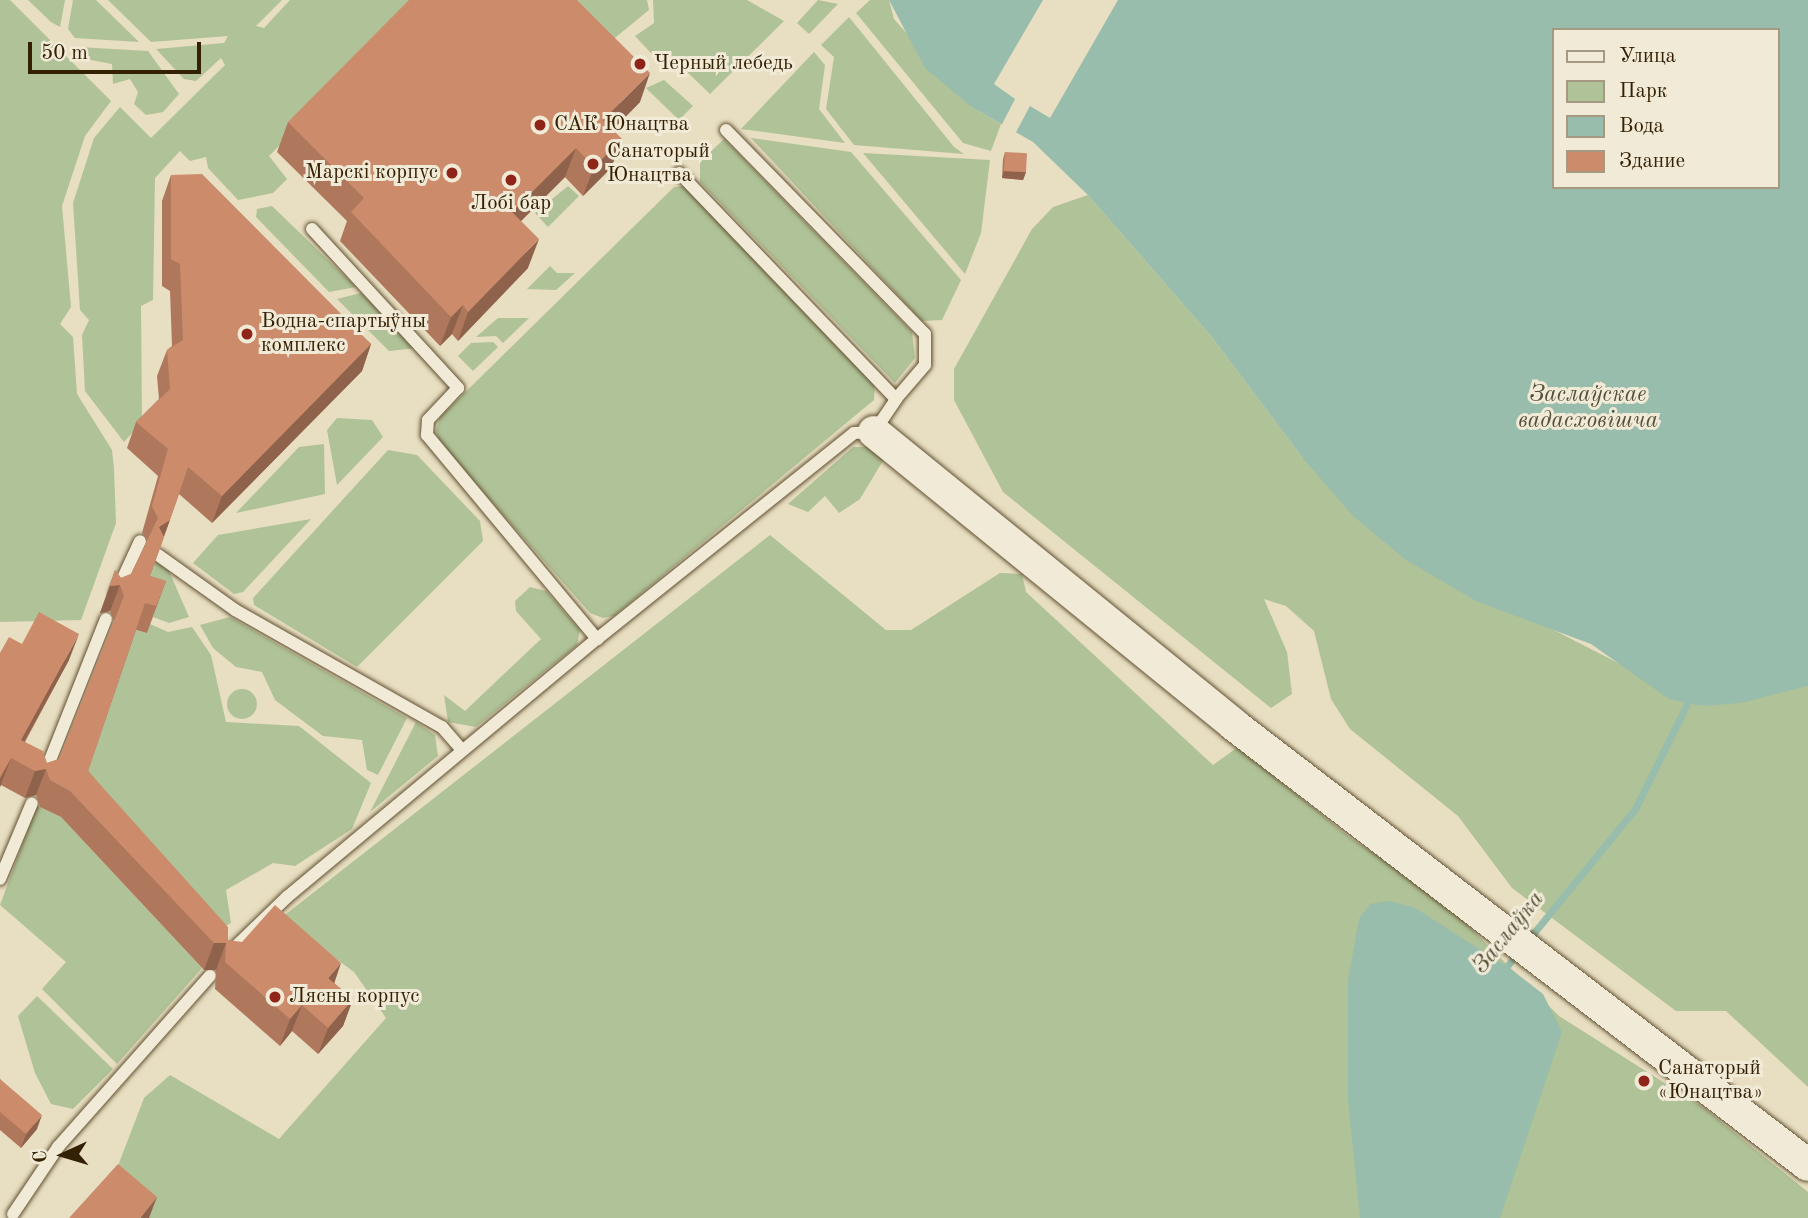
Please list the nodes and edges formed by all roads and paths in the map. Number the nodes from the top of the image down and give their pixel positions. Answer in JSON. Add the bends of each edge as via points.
{"nodes":[{"id":1,"x":726,"y":130,"type":"dead end"},
{"id":2,"x":679,"y":173,"type":"dead end"},
{"id":3,"x":312,"y":229,"type":"dead end"},
{"id":4,"x":896,"y":399,"type":"junction"},
{"id":5,"x":874,"y":432,"type":"junction"},
{"id":6,"x":140,"y":541,"type":"dead end"},
{"id":7,"x":158,"y":555,"type":"edge"},
{"id":8,"x":114,"y":596,"type":"edge"},
{"id":9,"x":106,"y":619,"type":"dead end"},
{"id":10,"x":597,"y":639,"type":"junction"},
{"id":11,"x":462,"y":750,"type":"junction"},
{"id":12,"x":41,"y":782,"type":"edge"},
{"id":13,"x":32,"y":803,"type":"dead end"},
{"id":14,"x":0,"y":879,"type":"edge"},
{"id":15,"x":224,"y":960,"type":"edge"},
{"id":16,"x":210,"y":975,"type":"dead end"},
{"id":17,"x":1808,"y":1165,"type":"edge"},
{"id":18,"x":13,"y":1214,"type":"dead end"}],
"edges":[{"from":1,"to":4,"type":"lane","via":[[925,334],[925,365]]},
{"from":2,"to":4,"type":"lane"},
{"from":3,"to":10,"type":"lane","via":[[458,388],[428,420],[426,435]]},
{"from":4,"to":5,"type":"lane"},
{"from":5,"to":10,"type":"lane","via":[[854,433]]},
{"from":5,"to":17,"type":"street","via":[[1234,725]]},
{"from":6,"to":8,"type":"lane"},
{"from":7,"to":11,"type":"lane","via":[[235,610],[442,727]]},
{"from":9,"to":12,"type":"lane"},
{"from":10,"to":11,"type":"lane"},
{"from":11,"to":15,"type":"lane"},
{"from":13,"to":14,"type":"lane"},
{"from":16,"to":18,"type":"lane","via":[[58,1147]]}]}
